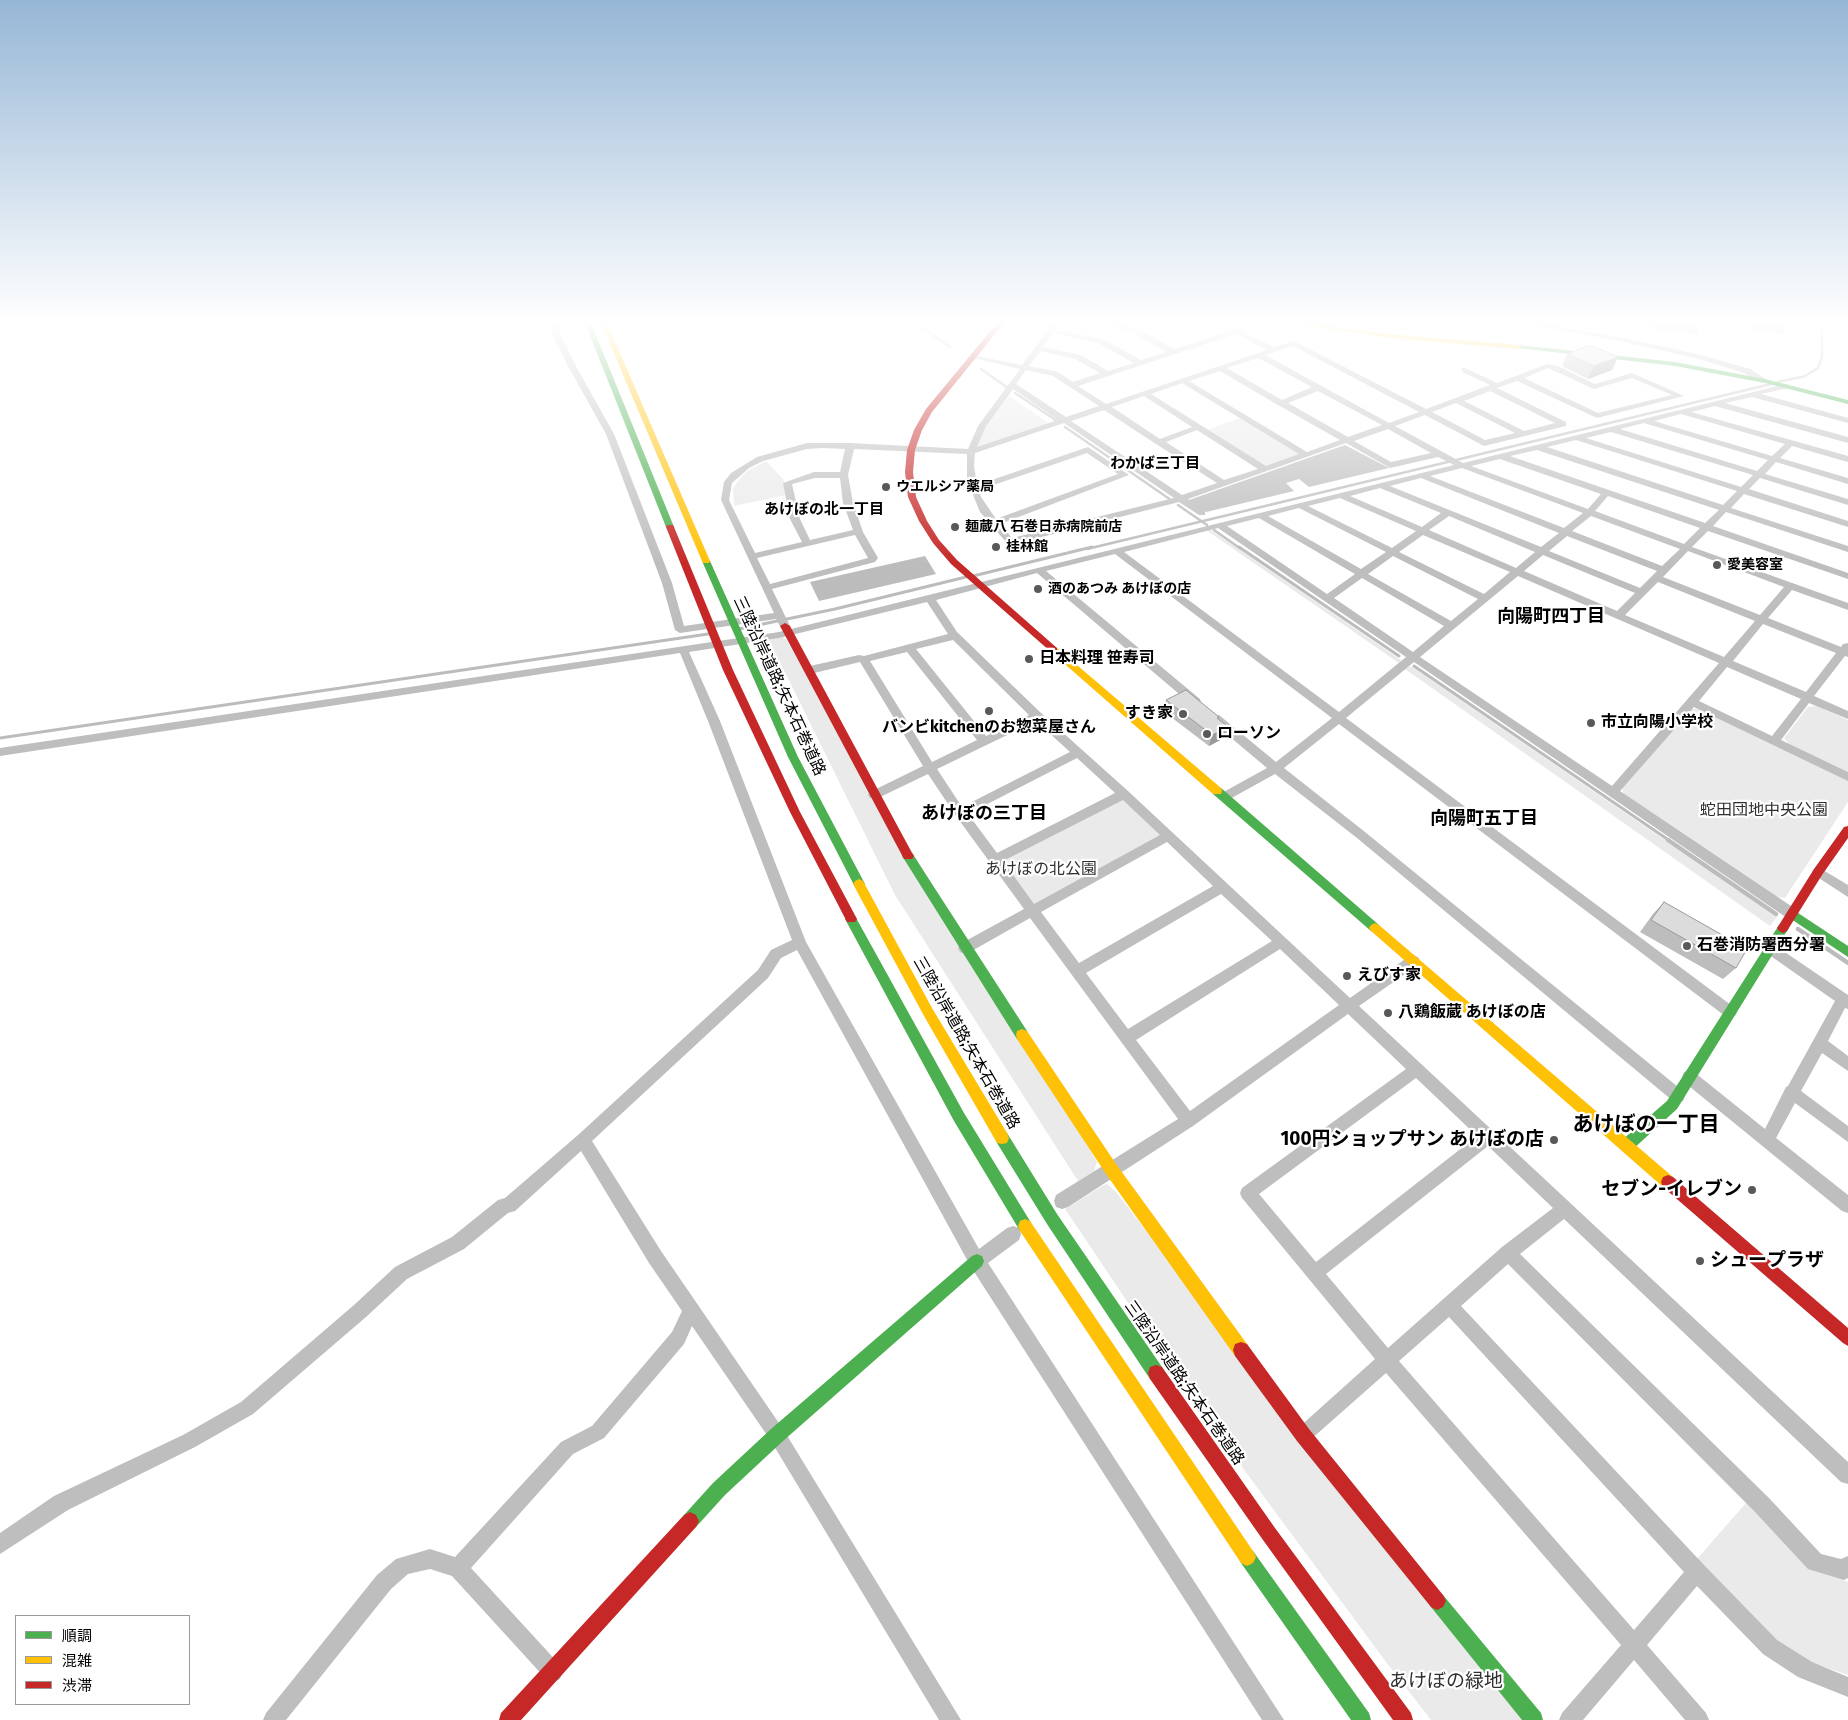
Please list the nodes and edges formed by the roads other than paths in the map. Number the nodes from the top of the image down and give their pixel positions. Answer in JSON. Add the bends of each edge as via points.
{"nodes":[{"id":1,"x":593,"y":403,"type":"edge"},
{"id":2,"x":614,"y":403,"type":"edge"},
{"id":3,"x":620,"y":403,"type":"edge"},
{"id":4,"x":638,"y":403,"type":"edge"},
{"id":5,"x":934,"y":403,"type":"edge"},
{"id":6,"x":999,"y":403,"type":"edge"},
{"id":7,"x":1039,"y":403,"type":"edge"},
{"id":8,"x":1100,"y":403,"type":"edge"},
{"id":9,"x":1117,"y":403,"type":"edge"},
{"id":10,"x":1161,"y":403,"type":"edge"},
{"id":11,"x":1220,"y":403,"type":"edge"},
{"id":12,"x":1282,"y":403,"type":"edge"},
{"id":13,"x":1346,"y":403,"type":"edge"},
{"id":14,"x":1408,"y":403,"type":"edge"},
{"id":15,"x":1448,"y":403,"type":"edge"},
{"id":16,"x":1463,"y":403,"type":"edge"},
{"id":17,"x":1524,"y":403,"type":"edge"},
{"id":18,"x":1570,"y":403,"type":"edge"},
{"id":19,"x":1650,"y":403,"type":"edge"},
{"id":20,"x":1714,"y":403,"type":"edge"},
{"id":21,"x":1715,"y":403,"type":"edge"},
{"id":22,"x":1784,"y":403,"type":"edge"},
{"id":23,"x":1106,"y":407,"type":"junction"},
{"id":24,"x":1425,"y":412,"type":"junction"},
{"id":25,"x":1682,"y":412,"type":"junction"},
{"id":26,"x":1065,"y":421,"type":"junction"},
{"id":27,"x":1645,"y":421,"type":"junction"},
{"id":28,"x":1848,"y":421,"type":"edge"},
{"id":29,"x":1388,"y":426,"type":"junction"},
{"id":30,"x":1198,"y":427,"type":"junction"},
{"id":31,"x":1610,"y":429,"type":"junction"},
{"id":32,"x":1524,"y":434,"type":"junction"},
{"id":33,"x":1575,"y":437,"type":"junction"},
{"id":34,"x":1848,"y":440,"type":"edge"},
{"id":35,"x":1347,"y":441,"type":"junction"},
{"id":36,"x":1159,"y":442,"type":"junction"},
{"id":37,"x":1790,"y":443,"type":"junction"},
{"id":38,"x":850,"y":446,"type":"junction"},
{"id":39,"x":1538,"y":447,"type":"junction"},
{"id":40,"x":911,"y":450,"type":"junction"},
{"id":41,"x":971,"y":452,"type":"junction"},
{"id":42,"x":1306,"y":456,"type":"junction"},
{"id":43,"x":1442,"y":456,"type":"junction"},
{"id":44,"x":1501,"y":456,"type":"junction"},
{"id":45,"x":642,"y":457,"type":"junction"},
{"id":46,"x":1775,"y":459,"type":"junction"},
{"id":47,"x":1848,"y":459,"type":"edge"},
{"id":48,"x":1459,"y":464,"type":"junction"},
{"id":49,"x":1266,"y":470,"type":"junction"},
{"id":50,"x":844,"y":474,"type":"junction"},
{"id":51,"x":1759,"y":475,"type":"junction"},
{"id":52,"x":1420,"y":476,"type":"junction"},
{"id":53,"x":1848,"y":481,"type":"edge"},
{"id":54,"x":1224,"y":484,"type":"junction"},
{"id":55,"x":1380,"y":485,"type":"junction"},
{"id":56,"x":974,"y":489,"type":"junction"},
{"id":57,"x":1743,"y":491,"type":"junction"},
{"id":58,"x":1607,"y":492,"type":"junction"},
{"id":59,"x":1340,"y":495,"type":"junction"},
{"id":60,"x":1180,"y":499,"type":"junction"},
{"id":61,"x":1848,"y":502,"type":"edge"},
{"id":62,"x":1299,"y":505,"type":"junction"},
{"id":63,"x":1725,"y":508,"type":"junction"},
{"id":64,"x":1590,"y":512,"type":"junction"},
{"id":65,"x":1202,"y":513,"type":"dead end"},
{"id":66,"x":1448,"y":513,"type":"junction"},
{"id":67,"x":1260,"y":515,"type":"junction"},
{"id":68,"x":994,"y":524,"type":"junction"},
{"id":69,"x":1848,"y":524,"type":"edge"},
{"id":70,"x":1219,"y":525,"type":"junction"},
{"id":71,"x":1707,"y":527,"type":"junction"},
{"id":72,"x":1423,"y":530,"type":"junction"},
{"id":73,"x":858,"y":532,"type":"junction"},
{"id":74,"x":1565,"y":533,"type":"junction"},
{"id":75,"x":807,"y":543,"type":"junction"},
{"id":76,"x":1687,"y":548,"type":"junction"},
{"id":77,"x":1848,"y":549,"type":"edge"},
{"id":78,"x":1117,"y":551,"type":"junction"},
{"id":79,"x":1542,"y":551,"type":"junction"},
{"id":80,"x":1392,"y":552,"type":"junction"},
{"id":81,"x":752,"y":556,"type":"junction"},
{"id":82,"x":1038,"y":570,"type":"junction"},
{"id":83,"x":1516,"y":572,"type":"junction"},
{"id":84,"x":1361,"y":574,"type":"junction"},
{"id":85,"x":1659,"y":574,"type":"junction"},
{"id":86,"x":1848,"y":576,"type":"edge"},
{"id":87,"x":973,"y":579,"type":"junction"},
{"id":88,"x":1790,"y":586,"type":"junction"},
{"id":89,"x":768,"y":587,"type":"junction"},
{"id":90,"x":1642,"y":592,"type":"junction"},
{"id":91,"x":1327,"y":598,"type":"junction"},
{"id":92,"x":1484,"y":598,"type":"junction"},
{"id":93,"x":930,"y":599,"type":"junction"},
{"id":94,"x":1848,"y":606,"type":"edge"},
{"id":95,"x":1618,"y":616,"type":"junction"},
{"id":96,"x":1762,"y":619,"type":"junction"},
{"id":97,"x":784,"y":623,"type":"junction"},
{"id":98,"x":1450,"y":625,"type":"junction"},
{"id":99,"x":699,"y":628,"type":"junction"},
{"id":100,"x":955,"y":636,"type":"junction"},
{"id":101,"x":707,"y":645,"type":"junction"},
{"id":102,"x":909,"y":647,"type":"junction"},
{"id":103,"x":683,"y":649,"type":"junction"},
{"id":104,"x":1846,"y":651,"type":"edge"},
{"id":105,"x":1414,"y":656,"type":"junction"},
{"id":106,"x":864,"y":659,"type":"junction"},
{"id":107,"x":1726,"y":662,"type":"junction"},
{"id":108,"x":810,"y":670,"type":"junction"},
{"id":109,"x":1808,"y":697,"type":"junction"},
{"id":110,"x":1692,"y":702,"type":"junction"},
{"id":111,"x":1848,"y":715,"type":"edge"},
{"id":112,"x":1037,"y":716,"type":"junction"},
{"id":113,"x":1339,"y":718,"type":"junction"},
{"id":114,"x":984,"y":741,"type":"junction"},
{"id":115,"x":1774,"y":741,"type":"junction"},
{"id":116,"x":0,"y":752,"type":"edge"},
{"id":117,"x":1077,"y":753,"type":"junction"},
{"id":118,"x":928,"y":767,"type":"junction"},
{"id":119,"x":1276,"y":768,"type":"junction"},
{"id":120,"x":1848,"y":777,"type":"edge"},
{"id":121,"x":1613,"y":792,"type":"junction"},
{"id":122,"x":1124,"y":794,"type":"junction"},
{"id":123,"x":874,"y":795,"type":"junction"},
{"id":124,"x":1224,"y":797,"type":"junction"},
{"id":125,"x":960,"y":813,"type":"junction"},
{"id":126,"x":1848,"y":830,"type":"edge"},
{"id":127,"x":1168,"y":836,"type":"junction"},
{"id":128,"x":994,"y":860,"type":"junction"},
{"id":129,"x":1818,"y":872,"type":"junction"},
{"id":130,"x":1222,"y":886,"type":"junction"},
{"id":131,"x":1848,"y":892,"type":"edge"},
{"id":132,"x":1031,"y":911,"type":"junction"},
{"id":133,"x":1792,"y":914,"type":"junction"},
{"id":134,"x":1281,"y":942,"type":"junction"},
{"id":135,"x":800,"y":943,"type":"junction"},
{"id":136,"x":965,"y":948,"type":"junction"},
{"id":137,"x":1770,"y":948,"type":"junction"},
{"id":138,"x":1848,"y":952,"type":"edge"},
{"id":139,"x":1413,"y":961,"type":"junction"},
{"id":140,"x":1077,"y":971,"type":"junction"},
{"id":141,"x":1845,"y":1001,"type":"edge"},
{"id":142,"x":1348,"y":1006,"type":"junction"},
{"id":143,"x":1730,"y":1012,"type":"junction"},
{"id":144,"x":1128,"y":1037,"type":"junction"},
{"id":145,"x":1820,"y":1043,"type":"junction"},
{"id":146,"x":1848,"y":1064,"type":"edge"},
{"id":147,"x":1416,"y":1070,"type":"junction"},
{"id":148,"x":1689,"y":1077,"type":"junction"},
{"id":149,"x":1791,"y":1092,"type":"junction"},
{"id":150,"x":1678,"y":1096,"type":"junction"},
{"id":151,"x":1188,"y":1121,"type":"junction"},
{"id":152,"x":1848,"y":1135,"type":"edge"},
{"id":153,"x":1488,"y":1137,"type":"junction"},
{"id":154,"x":583,"y":1140,"type":"junction"},
{"id":155,"x":1767,"y":1140,"type":"junction"},
{"id":156,"x":1627,"y":1145,"type":"junction"},
{"id":157,"x":1111,"y":1169,"type":"junction"},
{"id":158,"x":1062,"y":1202,"type":"dead end"},
{"id":159,"x":1848,"y":1205,"type":"edge"},
{"id":160,"x":1564,"y":1209,"type":"junction"},
{"id":161,"x":1013,"y":1234,"type":"dead end"},
{"id":162,"x":1508,"y":1253,"type":"junction"},
{"id":163,"x":977,"y":1261,"type":"junction"},
{"id":164,"x":1315,"y":1273,"type":"junction"},
{"id":165,"x":1449,"y":1305,"type":"junction"},
{"id":166,"x":692,"y":1309,"type":"junction"},
{"id":167,"x":1848,"y":1338,"type":"edge"},
{"id":168,"x":1388,"y":1360,"type":"junction"},
{"id":169,"x":777,"y":1435,"type":"junction"},
{"id":170,"x":1303,"y":1435,"type":"junction"},
{"id":171,"x":1848,"y":1475,"type":"edge"},
{"id":172,"x":0,"y":1544,"type":"edge"},
{"id":173,"x":1848,"y":1566,"type":"edge"},
{"id":174,"x":458,"y":1568,"type":"junction"},
{"id":175,"x":1697,"y":1572,"type":"junction"},
{"id":176,"x":1633,"y":1646,"type":"junction"},
{"id":177,"x":553,"y":1672,"type":"junction"},
{"id":178,"x":1848,"y":1687,"type":"edge"},
{"id":179,"x":273,"y":1720,"type":"edge"},
{"id":180,"x":508,"y":1720,"type":"edge"},
{"id":181,"x":951,"y":1720,"type":"edge"},
{"id":182,"x":1274,"y":1720,"type":"edge"},
{"id":183,"x":1362,"y":1720,"type":"edge"},
{"id":184,"x":1404,"y":1720,"type":"edge"},
{"id":185,"x":1534,"y":1720,"type":"edge"},
{"id":186,"x":1569,"y":1720,"type":"edge"},
{"id":187,"x":1699,"y":1720,"type":"edge"}],
"edges":[{"from":1,"to":99,"type":"street","via":[[610,434],[667,583],[680,630]]},
{"from":2,"to":45,"type":"main road"},
{"from":3,"to":45,"type":"main road"},
{"from":4,"to":184,"type":"main road","name":"三陸沿岸道路;矢本石巻道路","via":[[750,665],[793,757],[863,893],[982,1106],[1052,1219],[1161,1380]]},
{"from":5,"to":40,"type":"main road","via":[[918,430]]},
{"from":6,"to":41,"type":"street","via":[[978,432]]},
{"from":7,"to":26,"type":"street"},
{"from":8,"to":23,"type":"street"},
{"from":9,"to":23,"type":"street"},
{"from":10,"to":30,"type":"street"},
{"from":11,"to":42,"type":"street"},
{"from":12,"to":35,"type":"street"},
{"from":13,"to":29,"type":"street"},
{"from":14,"to":24,"type":"street"},
{"from":15,"to":24,"type":"street"},
{"from":16,"to":32,"type":"street"},
{"from":17,"to":32,"type":"street","via":[[1563,424]]},
{"from":18,"to":19,"type":"street","via":[[1597,416]]},
{"from":20,"to":25,"type":"street"},
{"from":21,"to":34,"type":"street"},
{"from":22,"to":28,"type":"street"},
{"from":23,"to":26,"type":"street"},
{"from":23,"to":36,"type":"street"},
{"from":24,"to":29,"type":"street"},
{"from":24,"to":32,"type":"street","via":[[1484,443]]},
{"from":25,"to":27,"type":"street"},
{"from":25,"to":37,"type":"street"},
{"from":26,"to":41,"type":"street"},
{"from":26,"to":60,"type":"street"},
{"from":27,"to":31,"type":"street"},
{"from":27,"to":46,"type":"street"},
{"from":29,"to":35,"type":"street"},
{"from":29,"to":43,"type":"street"},
{"from":30,"to":36,"type":"street"},
{"from":30,"to":49,"type":"street"},
{"from":31,"to":33,"type":"street"},
{"from":31,"to":51,"type":"street"},
{"from":33,"to":39,"type":"street"},
{"from":33,"to":57,"type":"street"},
{"from":35,"to":42,"type":"street"},
{"from":35,"to":43,"type":"street","via":[[1390,465]]},
{"from":36,"to":54,"type":"street"},
{"from":37,"to":46,"type":"street"},
{"from":37,"to":47,"type":"street"},
{"from":38,"to":40,"type":"street"},
{"from":38,"to":50,"type":"street"},
{"from":38,"to":81,"type":"street","via":[[807,446],[760,459],[734,475],[728,482],[725,500]]},
{"from":39,"to":44,"type":"street"},
{"from":39,"to":63,"type":"street"},
{"from":40,"to":41,"type":"street"},
{"from":40,"to":87,"type":"main road","via":[[909,472],[916,506],[936,541]]},
{"from":41,"to":56,"type":"street"},
{"from":42,"to":49,"type":"street"},
{"from":43,"to":48,"type":"street"},
{"from":44,"to":48,"type":"street"},
{"from":44,"to":58,"type":"street"},
{"from":45,"to":183,"type":"main road","via":[[728,670],[795,812],[959,1117],[1033,1239],[1138,1397]]},
{"from":46,"to":51,"type":"street"},
{"from":46,"to":53,"type":"street"},
{"from":48,"to":52,"type":"street"},
{"from":48,"to":64,"type":"street"},
{"from":49,"to":54,"type":"street"},
{"from":50,"to":73,"type":"street","via":[[848,503]]},
{"from":50,"to":75,"type":"street","via":[[814,475],[787,483],[795,519]]},
{"from":51,"to":57,"type":"street"},
{"from":51,"to":61,"type":"street"},
{"from":52,"to":55,"type":"street"},
{"from":52,"to":74,"type":"street"},
{"from":54,"to":60,"type":"street"},
{"from":55,"to":59,"type":"street"},
{"from":55,"to":66,"type":"street"},
{"from":56,"to":68,"type":"street"},
{"from":56,"to":68,"type":"street","via":[[1088,450],[1125,475]]},
{"from":57,"to":63,"type":"street"},
{"from":57,"to":69,"type":"street"},
{"from":58,"to":64,"type":"street"},
{"from":58,"to":71,"type":"street"},
{"from":59,"to":62,"type":"street"},
{"from":59,"to":72,"type":"street"},
{"from":60,"to":65,"type":"street"},
{"from":60,"to":68,"type":"street","via":[[1014,541],[1007,539]]},
{"from":62,"to":67,"type":"street"},
{"from":62,"to":80,"type":"street"},
{"from":63,"to":71,"type":"street"},
{"from":63,"to":77,"type":"street"},
{"from":64,"to":74,"type":"street"},
{"from":64,"to":76,"type":"street"},
{"from":66,"to":72,"type":"street"},
{"from":66,"to":79,"type":"street"},
{"from":67,"to":70,"type":"street"},
{"from":67,"to":84,"type":"street"},
{"from":70,"to":78,"type":"street"},
{"from":70,"to":91,"type":"street"},
{"from":71,"to":76,"type":"street"},
{"from":71,"to":86,"type":"street"},
{"from":72,"to":80,"type":"street"},
{"from":72,"to":83,"type":"street"},
{"from":73,"to":75,"type":"street"},
{"from":73,"to":89,"type":"street","via":[[873,558],[870,562]]},
{"from":74,"to":79,"type":"street"},
{"from":74,"to":85,"type":"street"},
{"from":75,"to":81,"type":"street"},
{"from":76,"to":85,"type":"street"},
{"from":76,"to":88,"type":"street"},
{"from":78,"to":82,"type":"street"},
{"from":78,"to":113,"type":"street"},
{"from":79,"to":83,"type":"street"},
{"from":79,"to":90,"type":"street"},
{"from":80,"to":84,"type":"street"},
{"from":80,"to":92,"type":"street"},
{"from":81,"to":89,"type":"street"},
{"from":82,"to":87,"type":"street"},
{"from":82,"to":119,"type":"street"},
{"from":83,"to":92,"type":"street"},
{"from":83,"to":95,"type":"street"},
{"from":84,"to":91,"type":"street"},
{"from":84,"to":98,"type":"street"},
{"from":85,"to":90,"type":"street"},
{"from":85,"to":96,"type":"street"},
{"from":87,"to":93,"type":"street"},
{"from":87,"to":124,"type":"main road"},
{"from":88,"to":94,"type":"street"},
{"from":88,"to":96,"type":"street"},
{"from":89,"to":97,"type":"street"},
{"from":90,"to":95,"type":"street"},
{"from":91,"to":105,"type":"street"},
{"from":92,"to":98,"type":"street"},
{"from":93,"to":97,"type":"street"},
{"from":93,"to":100,"type":"street"},
{"from":95,"to":107,"type":"street"},
{"from":96,"to":104,"type":"street"},
{"from":96,"to":107,"type":"street"},
{"from":97,"to":99,"type":"street"},
{"from":97,"to":101,"type":"street"},
{"from":97,"to":108,"type":"main road"},
{"from":98,"to":105,"type":"street"},
{"from":99,"to":101,"type":"street"},
{"from":100,"to":102,"type":"street"},
{"from":100,"to":112,"type":"street"},
{"from":101,"to":103,"type":"street"},
{"from":102,"to":106,"type":"street"},
{"from":102,"to":114,"type":"street"},
{"from":103,"to":116,"type":"street"},
{"from":103,"to":135,"type":"street"},
{"from":104,"to":109,"type":"street"},
{"from":105,"to":113,"type":"street"},
{"from":105,"to":121,"type":"street"},
{"from":106,"to":108,"type":"street"},
{"from":106,"to":118,"type":"street"},
{"from":107,"to":109,"type":"street"},
{"from":107,"to":110,"type":"street"},
{"from":108,"to":123,"type":"main road"},
{"from":109,"to":111,"type":"street"},
{"from":109,"to":115,"type":"street"},
{"from":110,"to":115,"type":"street"},
{"from":110,"to":121,"type":"street"},
{"from":112,"to":114,"type":"street"},
{"from":112,"to":117,"type":"street"},
{"from":113,"to":119,"type":"street"},
{"from":113,"to":143,"type":"street"},
{"from":114,"to":118,"type":"street"},
{"from":115,"to":120,"type":"street"},
{"from":117,"to":122,"type":"street"},
{"from":117,"to":125,"type":"street"},
{"from":118,"to":123,"type":"street"},
{"from":118,"to":125,"type":"street"},
{"from":119,"to":124,"type":"street"},
{"from":119,"to":150,"type":"street","via":[[1361,834]]},
{"from":121,"to":133,"type":"street"},
{"from":122,"to":127,"type":"street"},
{"from":122,"to":128,"type":"street"},
{"from":123,"to":136,"type":"main road"},
{"from":124,"to":139,"type":"main road"},
{"from":125,"to":128,"type":"street"},
{"from":126,"to":129,"type":"main road"},
{"from":127,"to":130,"type":"street"},
{"from":127,"to":132,"type":"street"},
{"from":128,"to":132,"type":"street"},
{"from":129,"to":131,"type":"street"},
{"from":129,"to":133,"type":"main road"},
{"from":130,"to":134,"type":"street"},
{"from":130,"to":140,"type":"street"},
{"from":132,"to":136,"type":"street"},
{"from":132,"to":140,"type":"street"},
{"from":133,"to":137,"type":"main road"},
{"from":133,"to":138,"type":"main road"},
{"from":134,"to":142,"type":"street"},
{"from":134,"to":144,"type":"street"},
{"from":135,"to":154,"type":"street","via":[[776,954],[763,974]]},
{"from":135,"to":163,"type":"street"},
{"from":136,"to":157,"type":"main road"},
{"from":137,"to":141,"type":"street"},
{"from":137,"to":143,"type":"main road"},
{"from":139,"to":142,"type":"street"},
{"from":139,"to":156,"type":"main road"},
{"from":140,"to":144,"type":"street"},
{"from":141,"to":145,"type":"street"},
{"from":142,"to":147,"type":"street"},
{"from":142,"to":151,"type":"street"},
{"from":143,"to":148,"type":"main road"},
{"from":144,"to":151,"type":"street"},
{"from":145,"to":146,"type":"street"},
{"from":145,"to":149,"type":"street"},
{"from":147,"to":153,"type":"street"},
{"from":147,"to":164,"type":"street","via":[[1248,1193]]},
{"from":148,"to":150,"type":"main road"},
{"from":148,"to":155,"type":"street"},
{"from":149,"to":152,"type":"street"},
{"from":149,"to":155,"type":"street"},
{"from":150,"to":156,"type":"main road"},
{"from":151,"to":157,"type":"street"},
{"from":153,"to":160,"type":"street"},
{"from":153,"to":164,"type":"street"},
{"from":154,"to":166,"type":"street","via":[[655,1257]]},
{"from":154,"to":172,"type":"street","via":[[458,1243],[401,1273],[247,1408],[189,1441],[60,1503]]},
{"from":155,"to":159,"type":"street"},
{"from":156,"to":167,"type":"main road"},
{"from":157,"to":158,"type":"street"},
{"from":157,"to":170,"type":"main road"},
{"from":160,"to":162,"type":"street"},
{"from":160,"to":171,"type":"street"},
{"from":161,"to":163,"type":"street"},
{"from":162,"to":165,"type":"street"},
{"from":162,"to":173,"type":"street","via":[[1762,1505],[1815,1562],[1844,1570]]},
{"from":163,"to":169,"type":"main road"},
{"from":163,"to":182,"type":"street"},
{"from":164,"to":168,"type":"street"},
{"from":165,"to":168,"type":"street"},
{"from":165,"to":175,"type":"street"},
{"from":166,"to":169,"type":"street"},
{"from":166,"to":174,"type":"street","via":[[678,1338],[598,1432],[567,1448]]},
{"from":168,"to":170,"type":"street"},
{"from":168,"to":176,"type":"street"},
{"from":169,"to":177,"type":"main road","via":[[719,1489]]},
{"from":169,"to":181,"type":"street"},
{"from":170,"to":185,"type":"main road"},
{"from":174,"to":177,"type":"street"},
{"from":174,"to":179,"type":"street","via":[[430,1559],[403,1566],[384,1582]]},
{"from":175,"to":176,"type":"street"},
{"from":175,"to":178,"type":"street","via":[[1770,1647],[1804,1670]]},
{"from":176,"to":186,"type":"street"},
{"from":176,"to":187,"type":"street"},
{"from":177,"to":180,"type":"main road"}]}
